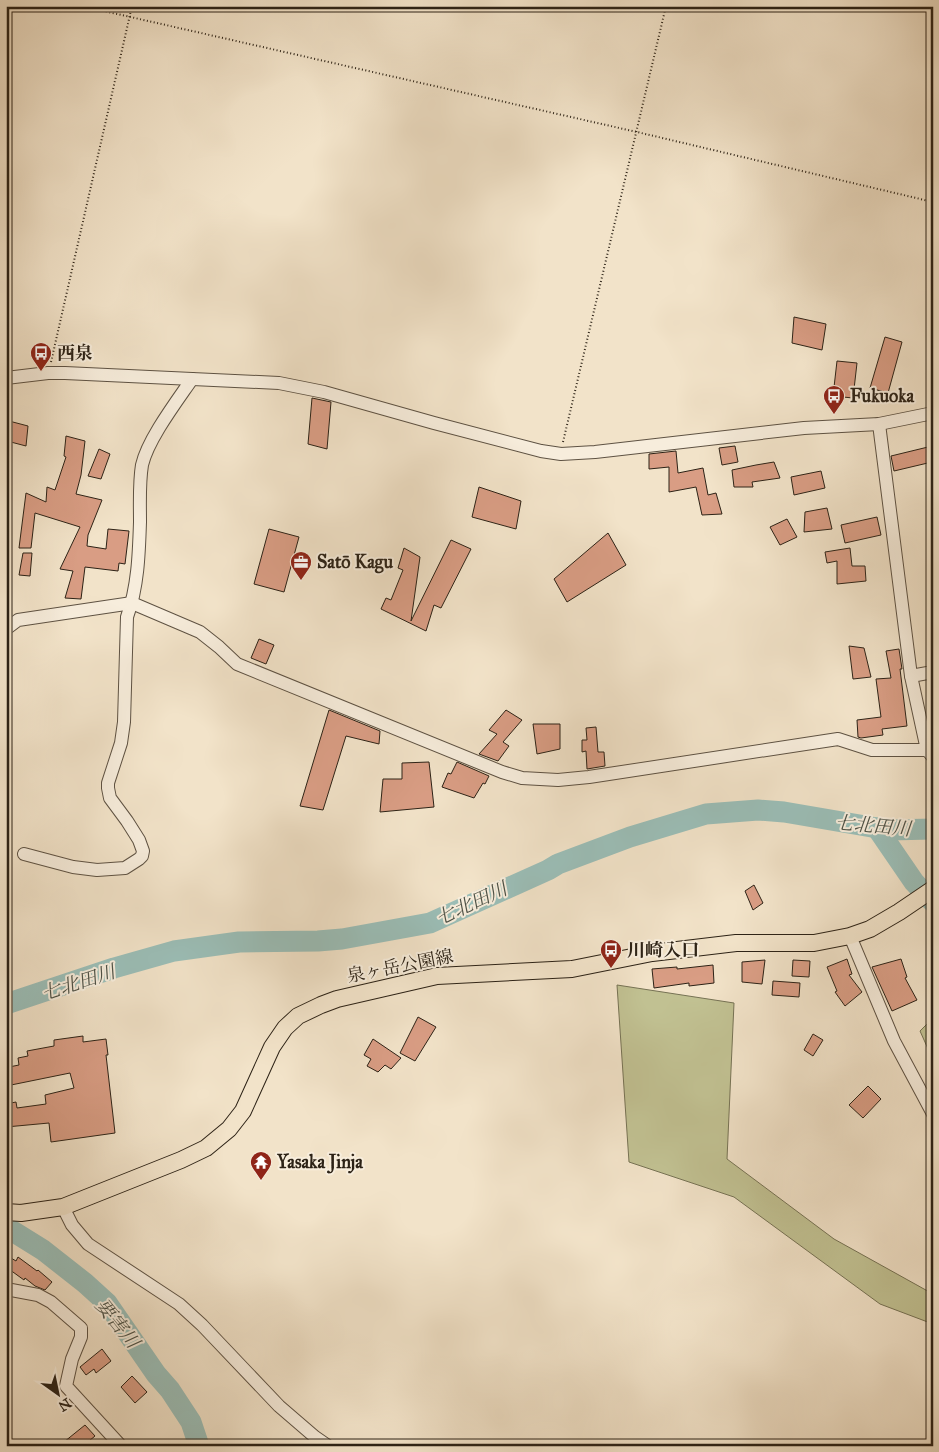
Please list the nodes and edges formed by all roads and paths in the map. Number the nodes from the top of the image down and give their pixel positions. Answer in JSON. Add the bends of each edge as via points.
{"nodes":[{"id":1,"x":82,"y":6,"type":"edge"},
{"id":2,"x":132,"y":6,"type":"edge"},
{"id":3,"x":666,"y":6,"type":"edge"},
{"id":4,"x":130,"y":17,"type":"junction"},
{"id":5,"x":637,"y":132,"type":"junction"},
{"id":6,"x":933,"y":202,"type":"edge"},
{"id":7,"x":48,"y":373,"type":"junction"},
{"id":8,"x":6,"y":378,"type":"edge"},
{"id":9,"x":192,"y":379,"type":"junction"},
{"id":10,"x":933,"y":413,"type":"edge"},
{"id":11,"x":879,"y":424,"type":"junction"},
{"id":12,"x":561,"y":454,"type":"junction"},
{"id":13,"x":132,"y":603,"type":"junction"},
{"id":14,"x":6,"y":629,"type":"edge"},
{"id":15,"x":933,"y":672,"type":"edge"},
{"id":16,"x":911,"y":676,"type":"junction"},
{"id":17,"x":930,"y":754,"type":"edge"},
{"id":18,"x":24,"y":854,"type":"dead end"},
{"id":19,"x":933,"y":890,"type":"edge"},
{"id":20,"x":850,"y":936,"type":"junction"},
{"id":21,"x":933,"y":1114,"type":"edge"},
{"id":22,"x":63,"y":1206,"type":"junction"},
{"id":23,"x":6,"y":1212,"type":"edge"},
{"id":24,"x":6,"y":1289,"type":"edge"},
{"id":25,"x":122,"y":1446,"type":"edge"},
{"id":26,"x":328,"y":1446,"type":"edge"}],
"edges":[{"from":1,"to":4,"type":"path"},
{"from":2,"to":4,"type":"path"},
{"from":3,"to":5,"type":"path"},
{"from":4,"to":5,"type":"path"},
{"from":4,"to":7,"type":"path"},
{"from":5,"to":6,"type":"path"},
{"from":5,"to":12,"type":"path"},
{"from":7,"to":8,"type":"street"},
{"from":7,"to":9,"type":"street"},
{"from":9,"to":12,"type":"street","via":[[279,383],[324,392],[434,424]]},
{"from":9,"to":13,"type":"street","via":[[154,437],[142,464],[137,575]]},
{"from":10,"to":11,"type":"street"},
{"from":11,"to":12,"type":"street","via":[[804,428]]},
{"from":11,"to":16,"type":"street"},
{"from":13,"to":14,"type":"street","via":[[18,620]]},
{"from":13,"to":17,"type":"street","via":[[200,632],[237,664],[522,778],[558,780],[589,777],[838,739],[872,750]]},
{"from":13,"to":18,"type":"street","via":[[127,616],[124,722],[108,788],[110,798],[139,840],[142,856],[125,868],[97,870]]},
{"from":15,"to":16,"type":"street"},
{"from":16,"to":17,"type":"street"},
{"from":19,"to":20,"type":"main road","name":"泉ヶ岳公園線","via":[[870,929]]},
{"from":20,"to":21,"type":"street","via":[[894,1041]]},
{"from":20,"to":22,"type":"main road","name":"泉ヶ岳公園線","via":[[814,943],[736,943],[652,953],[572,969],[437,976],[338,999],[298,1016],[285,1028],[272,1047],[243,1111],[229,1129],[206,1148]]},
{"from":22,"to":23,"type":"main road","name":"泉ヶ岳公園線","via":[[21,1213]]},
{"from":22,"to":26,"type":"street","via":[[72,1225],[88,1244],[179,1304],[279,1406]]},
{"from":24,"to":25,"type":"street","via":[[38,1295],[81,1328],[66,1386]]}]}
